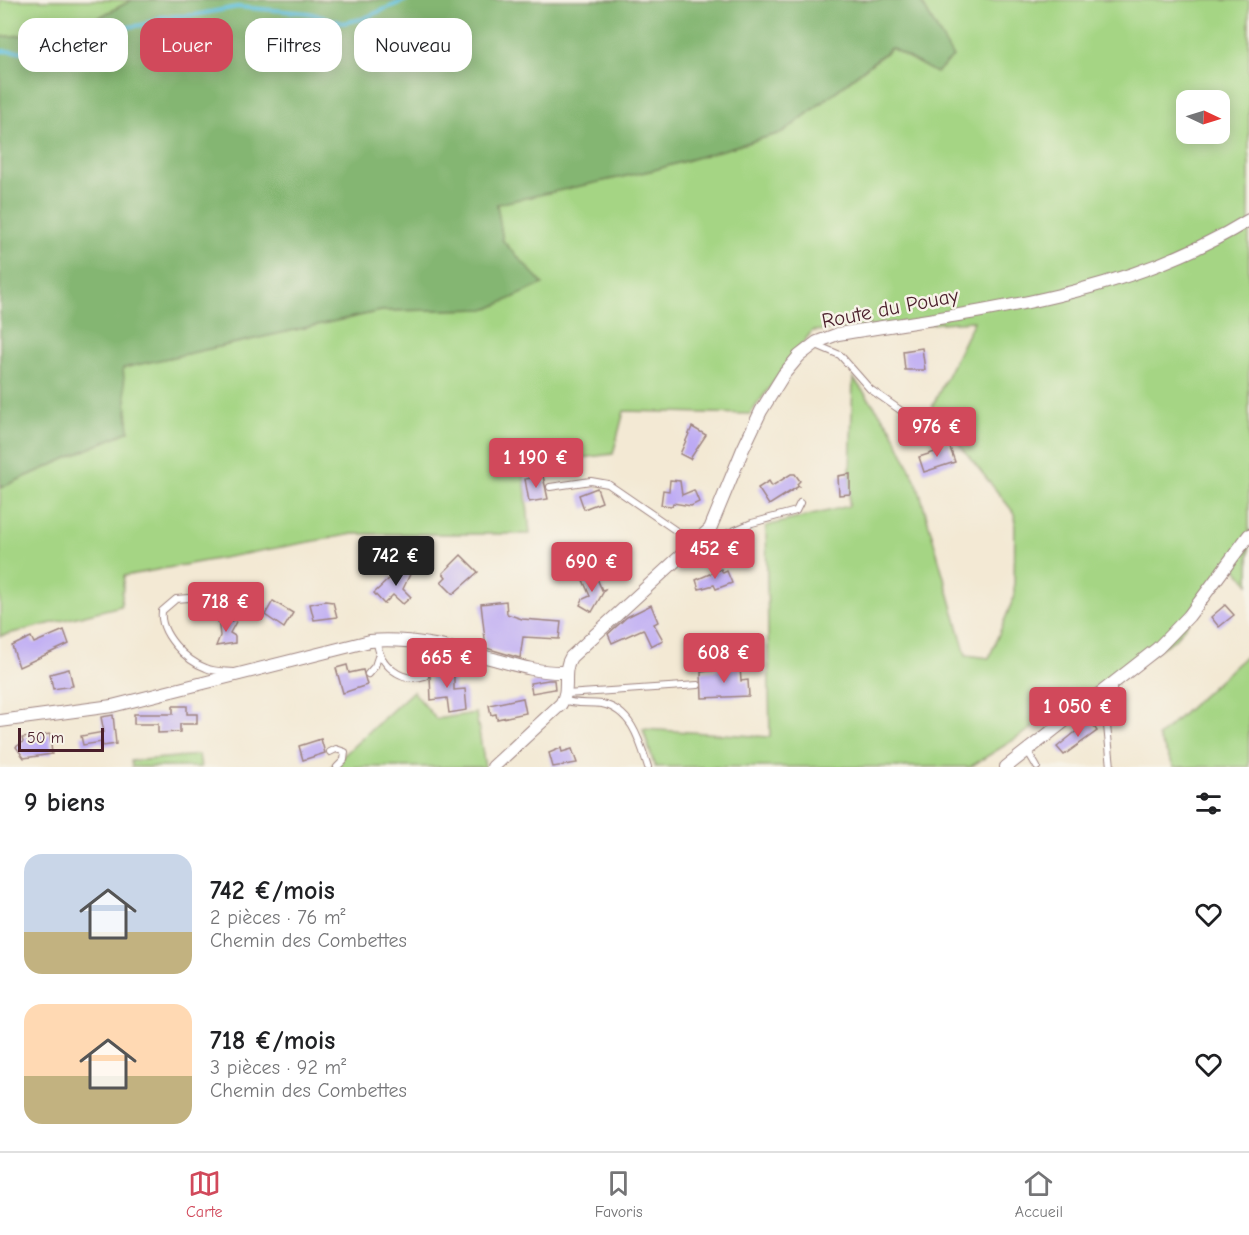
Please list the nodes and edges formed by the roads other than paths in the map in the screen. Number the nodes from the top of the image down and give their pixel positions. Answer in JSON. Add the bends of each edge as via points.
{"nodes":[{"id":1,"x":1249,"y":220,"type":"edge"},
{"id":2,"x":814,"y":344,"type":"junction"},
{"id":3,"x":943,"y":440,"type":"dead end"},
{"id":4,"x":550,"y":487,"type":"dead end"},
{"id":5,"x":800,"y":502,"type":"dead end"},
{"id":6,"x":1249,"y":535,"type":"edge"},
{"id":7,"x":696,"y":542,"type":"junction"},
{"id":8,"x":206,"y":600,"type":"dead end"},
{"id":9,"x":377,"y":640,"type":"junction"},
{"id":10,"x":379,"y":654,"type":"junction"},
{"id":11,"x":565,"y":672,"type":"junction"},
{"id":12,"x":368,"y":674,"type":"dead end"},
{"id":13,"x":242,"y":675,"type":"junction"},
{"id":14,"x":425,"y":676,"type":"dead end"},
{"id":15,"x":1111,"y":684,"type":"junction"},
{"id":16,"x":698,"y":685,"type":"dead end"},
{"id":17,"x":565,"y":697,"type":"junction"},
{"id":18,"x":0,"y":721,"type":"edge"},
{"id":19,"x":1028,"y":750,"type":"junction"},
{"id":20,"x":330,"y":752,"type":"dead end"},
{"id":21,"x":495,"y":766,"type":"edge"},
{"id":22,"x":337,"y":767,"type":"edge"},
{"id":23,"x":648,"y":767,"type":"edge"},
{"id":24,"x":1006,"y":767,"type":"edge"},
{"id":25,"x":1038,"y":767,"type":"edge"},
{"id":26,"x":1112,"y":767,"type":"edge"}],
"edges":[{"from":1,"to":2,"type":"street","name":"Route du Pouay","via":[[1171,261],[1110,283],[988,310],[838,334]]},
{"from":2,"to":3,"type":"lane","via":[[840,355],[870,389]]},
{"from":2,"to":7,"type":"street","name":"Route du Pouay","via":[[798,356],[761,411],[710,529]]},
{"from":4,"to":7,"type":"lane","via":[[591,481],[608,484]]},
{"from":5,"to":7,"type":"lane","via":[[796,511],[752,523],[707,542]]},
{"from":6,"to":15,"type":"street","via":[[1189,616],[1158,648]]},
{"from":7,"to":11,"type":"street","name":"Route du Pouay","via":[[571,657]]},
{"from":8,"to":13,"type":"lane","via":[[177,599],[162,611],[164,625],[176,646],[198,664]]},
{"from":9,"to":10,"type":"lane"},
{"from":9,"to":11,"type":"street","via":[[418,641]]},
{"from":9,"to":13,"type":"street"},
{"from":10,"to":12,"type":"lane"},
{"from":10,"to":14,"type":"lane","via":[[390,667],[408,678]]},
{"from":11,"to":17,"type":"street"},
{"from":13,"to":18,"type":"street","via":[[112,706]]},
{"from":15,"to":19,"type":"street"},
{"from":15,"to":26,"type":"lane","via":[[1115,699],[1105,722]]},
{"from":16,"to":17,"type":"lane"},
{"from":17,"to":21,"type":"street"},
{"from":17,"to":23,"type":"lane","via":[[604,705],[626,717]]},
{"from":19,"to":24,"type":"street"},
{"from":19,"to":25,"type":"lane"},
{"from":20,"to":22,"type":"lane","via":[[345,752]]}]}
